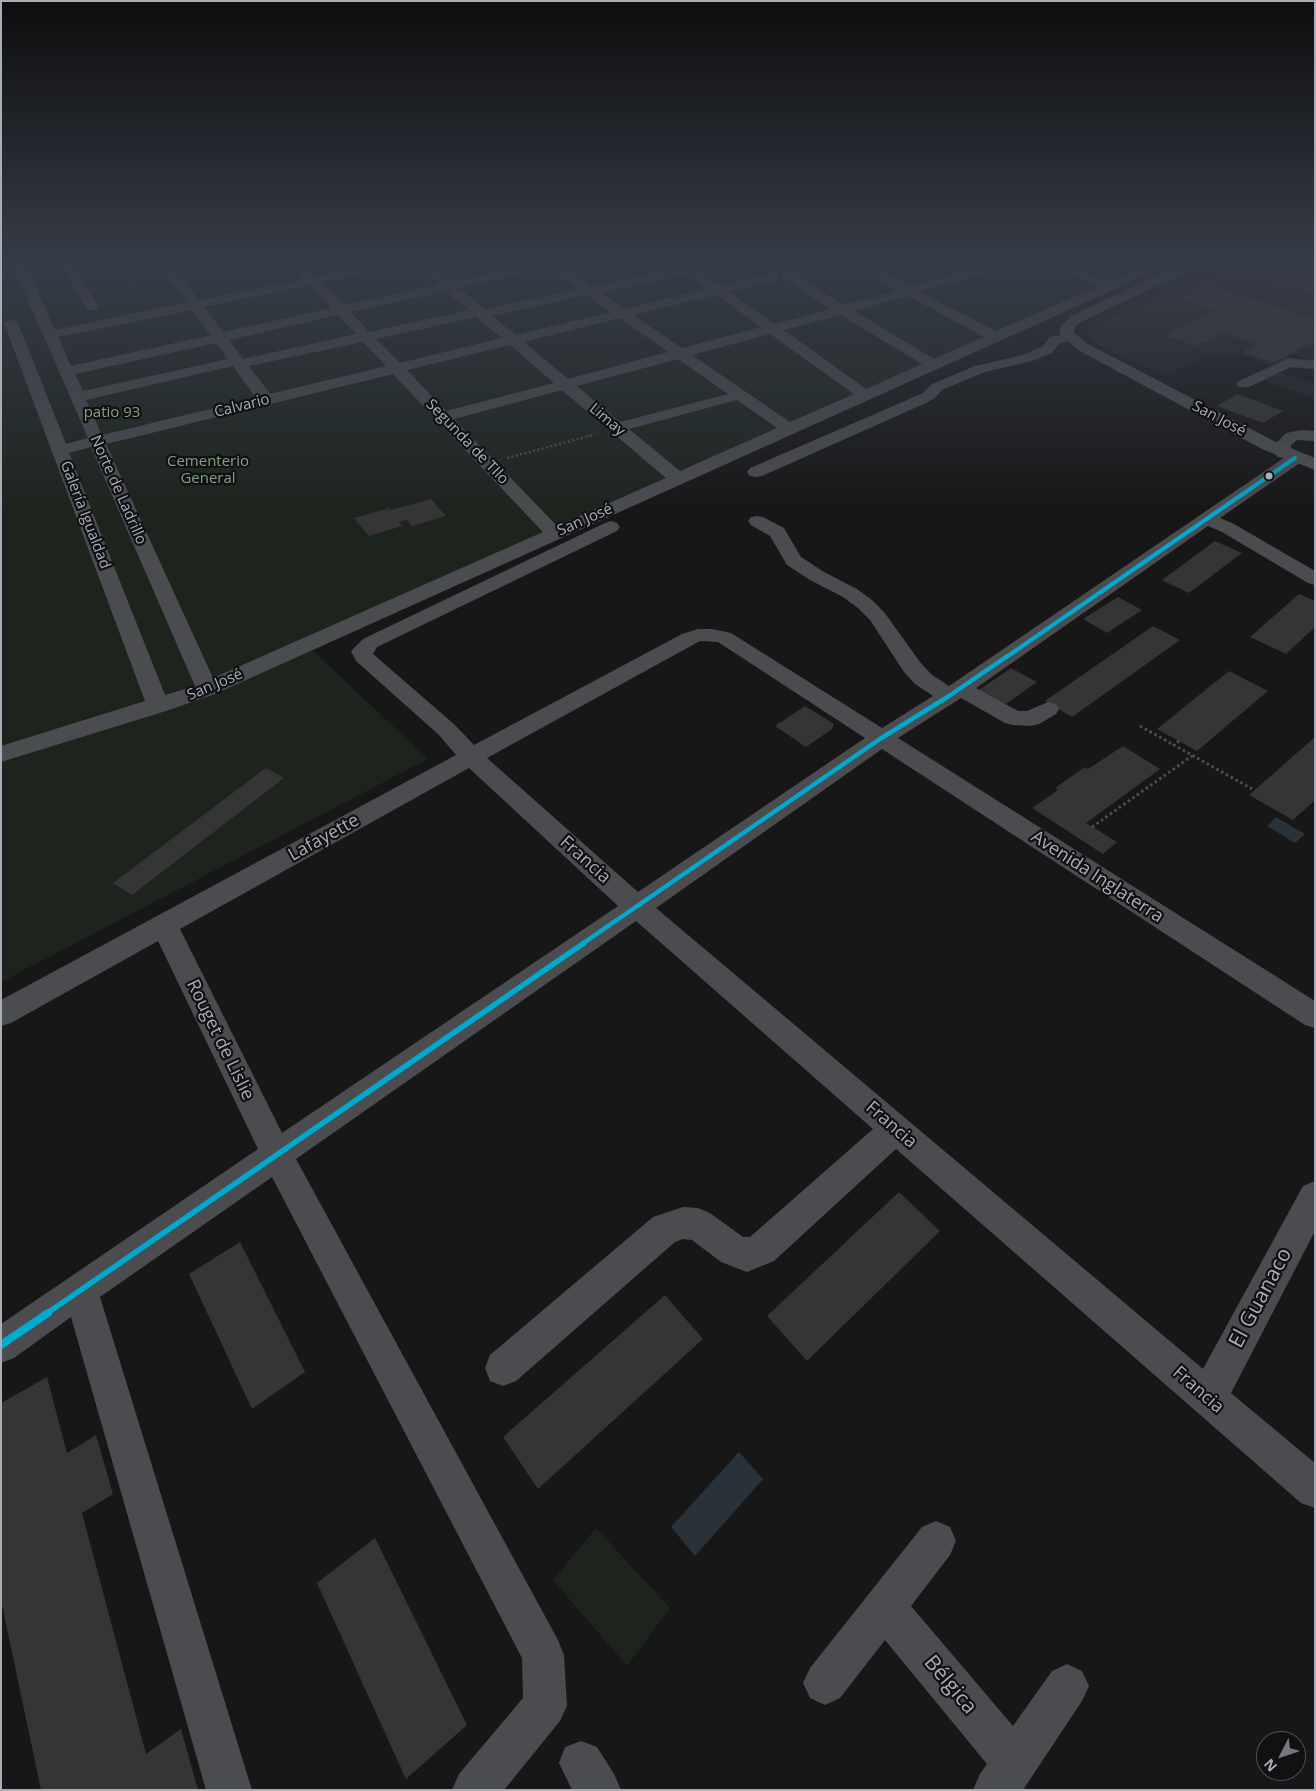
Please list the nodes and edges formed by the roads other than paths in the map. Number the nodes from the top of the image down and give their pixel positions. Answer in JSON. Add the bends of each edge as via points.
{"nodes":[{"id":1,"x":16,"y":347,"type":"edge"},
{"id":2,"x":54,"y":347,"type":"edge"},
{"id":3,"x":181,"y":347,"type":"edge"},
{"id":4,"x":226,"y":347,"type":"edge"},
{"id":5,"x":319,"y":347,"type":"edge"},
{"id":6,"x":375,"y":347,"type":"edge"},
{"id":7,"x":485,"y":347,"type":"edge"},
{"id":8,"x":520,"y":347,"type":"edge"},
{"id":9,"x":669,"y":347,"type":"edge"},
{"id":10,"x":708,"y":347,"type":"edge"},
{"id":11,"x":798,"y":347,"type":"edge"},
{"id":12,"x":903,"y":347,"type":"edge"},
{"id":13,"x":974,"y":347,"type":"edge"},
{"id":14,"x":1050,"y":347,"type":"edge"},
{"id":15,"x":1082,"y":347,"type":"edge"},
{"id":16,"x":680,"y":354,"type":"junction"},
{"id":17,"x":238,"y":363,"type":"junction"},
{"id":18,"x":933,"y":365,"type":"junction"},
{"id":19,"x":1315,"y":365,"type":"edge"},
{"id":20,"x":396,"y":368,"type":"junction"},
{"id":21,"x":66,"y":372,"type":"junction"},
{"id":22,"x":1244,"y":384,"type":"dead end"},
{"id":23,"x":565,"y":385,"type":"junction"},
{"id":24,"x":740,"y":395,"type":"junction"},
{"id":25,"x":866,"y":395,"type":"junction"},
{"id":26,"x":77,"y":397,"type":"junction"},
{"id":27,"x":266,"y":400,"type":"junction"},
{"id":28,"x":443,"y":417,"type":"junction"},
{"id":29,"x":616,"y":428,"type":"junction"},
{"id":30,"x":789,"y":429,"type":"junction"},
{"id":31,"x":1315,"y":436,"type":"edge"},
{"id":32,"x":97,"y":442,"type":"junction"},
{"id":33,"x":60,"y":450,"type":"junction"},
{"id":34,"x":1303,"y":460,"type":"edge"},
{"id":35,"x":756,"y":472,"type":"dead end"},
{"id":36,"x":678,"y":479,"type":"junction"},
{"id":37,"x":1206,"y":519,"type":"junction"},
{"id":38,"x":757,"y":521,"type":"dead end"},
{"id":39,"x":611,"y":527,"type":"dead end"},
{"id":40,"x":555,"y":534,"type":"junction"},
{"id":41,"x":1315,"y":579,"type":"edge"},
{"id":42,"x":647,"y":661,"type":"joint"},
{"id":43,"x":207,"y":689,"type":"junction"},
{"id":44,"x":954,"y":692,"type":"junction"},
{"id":45,"x":158,"y":706,"type":"junction"},
{"id":46,"x":1048,"y":709,"type":"dead end"},
{"id":47,"x":880,"y":739,"type":"junction"},
{"id":48,"x":1,"y":754,"type":"edge"},
{"id":49,"x":471,"y":757,"type":"junction"},
{"id":50,"x":637,"y":907,"type":"junction"},
{"id":51,"x":164,"y":925,"type":"junction"},
{"id":52,"x":1,"y":1014,"type":"edge"},
{"id":53,"x":1315,"y":1016,"type":"edge"},
{"id":54,"x":895,"y":1129,"type":"junction"},
{"id":55,"x":277,"y":1155,"type":"junction"},
{"id":56,"x":1315,"y":1197,"type":"edge"},
{"id":57,"x":81,"y":1290,"type":"junction"},
{"id":58,"x":1,"y":1345,"type":"edge"},
{"id":59,"x":504,"y":1368,"type":"dead end"},
{"id":60,"x":1208,"y":1398,"type":"junction"},
{"id":61,"x":1315,"y":1489,"type":"edge"},
{"id":62,"x":936,"y":1541,"type":"dead end"},
{"id":63,"x":884,"y":1607,"type":"junction"},
{"id":64,"x":825,"y":1683,"type":"dead end"},
{"id":65,"x":1067,"y":1686,"type":"dead end"},
{"id":66,"x":1005,"y":1776,"type":"edge"},
{"id":67,"x":229,"y":1790,"type":"edge"},
{"id":68,"x":475,"y":1790,"type":"edge"}],
"edges":[{"from":1,"to":33,"type":"street","name":"Galería Igualdad"},
{"from":2,"to":21,"type":"street","name":"Norte de Ladrillo"},
{"from":3,"to":21,"type":"street"},
{"from":4,"to":17,"type":"street"},
{"from":5,"to":17,"type":"street"},
{"from":6,"to":20,"type":"street","name":"Segunda de TIlo"},
{"from":7,"to":20,"type":"street","name":"Calvario"},
{"from":8,"to":23,"type":"street","name":"Limay"},
{"from":9,"to":16,"type":"street"},
{"from":10,"to":16,"type":"street"},
{"from":11,"to":25,"type":"street"},
{"from":12,"to":18,"type":"street"},
{"from":13,"to":18,"type":"street","name":"San José"},
{"from":14,"to":35,"type":"street","via":[[1027,358],[980,369],[937,386],[920,400]]},
{"from":15,"to":34,"type":"main road","name":"San José"},
{"from":16,"to":23,"type":"street"},
{"from":16,"to":24,"type":"street"},
{"from":17,"to":26,"type":"street"},
{"from":17,"to":27,"type":"street"},
{"from":18,"to":25,"type":"street","name":"San José"},
{"from":19,"to":22,"type":"street","via":[[1289,362]]},
{"from":20,"to":27,"type":"street","name":"Calvario"},
{"from":20,"to":28,"type":"street","name":"Segunda de TIlo"},
{"from":21,"to":26,"type":"street","name":"Norte de Ladrillo"},
{"from":23,"to":28,"type":"street"},
{"from":23,"to":29,"type":"street","name":"Limay"},
{"from":24,"to":29,"type":"street"},
{"from":24,"to":30,"type":"street"},
{"from":25,"to":30,"type":"street","name":"San José"},
{"from":26,"to":32,"type":"street","name":"Norte de Ladrillo"},
{"from":27,"to":32,"type":"street","name":"Calvario"},
{"from":28,"to":40,"type":"street","name":"Segunda de TIlo"},
{"from":29,"to":36,"type":"street","name":"Limay"},
{"from":30,"to":36,"type":"street","name":"San José"},
{"from":31,"to":34,"type":"street","via":[[1292,436],[1283,444]]},
{"from":32,"to":33,"type":"street","name":"Calvario"},
{"from":32,"to":43,"type":"street","name":"Norte de Ladrillo"},
{"from":33,"to":45,"type":"street","name":"Galería Igualdad"},
{"from":34,"to":37,"type":"street"},
{"from":36,"to":40,"type":"street","name":"San José"},
{"from":37,"to":41,"type":"street","via":[[1228,528]]},
{"from":37,"to":44,"type":"street"},
{"from":38,"to":44,"type":"street","via":[[777,532],[794,562],[850,593],[877,616],[923,679]]},
{"from":39,"to":49,"type":"street","name":"Francia","via":[[370,643],[362,651],[363,656],[447,730]]},
{"from":40,"to":43,"type":"street","name":"San José"},
{"from":42,"to":47,"type":"street","name":"Avenida Inglaterra","via":[[698,635],[724,637]]},
{"from":42,"to":49,"type":"street","name":"Lafayette"},
{"from":43,"to":45,"type":"street","name":"San José"},
{"from":44,"to":46,"type":"street","via":[[1013,718],[1031,719]]},
{"from":44,"to":47,"type":"street"},
{"from":45,"to":48,"type":"street","name":"San José"},
{"from":47,"to":50,"type":"street"},
{"from":47,"to":53,"type":"street","name":"Avenida Inglaterra"},
{"from":49,"to":50,"type":"street","name":"Francia"},
{"from":49,"to":51,"type":"street","name":"Lafayette"},
{"from":50,"to":54,"type":"street","name":"Francia"},
{"from":50,"to":55,"type":"street"},
{"from":51,"to":52,"type":"street","name":"Lafayette"},
{"from":51,"to":55,"type":"street","name":"Rouget de Lislie"},
{"from":54,"to":59,"type":"street","via":[[762,1249],[748,1255],[733,1250],[698,1224],[682,1223],[666,1229]]},
{"from":54,"to":60,"type":"street","name":"Francia"},
{"from":55,"to":57,"type":"street"},
{"from":55,"to":68,"type":"street","name":"Rouget de Lislie","via":[[543,1655],[545,1706]]},
{"from":56,"to":60,"type":"street","name":"El Guanaco"},
{"from":57,"to":58,"type":"street"},
{"from":57,"to":67,"type":"street"},
{"from":60,"to":61,"type":"street","name":"Francia"},
{"from":62,"to":63,"type":"street"},
{"from":63,"to":64,"type":"street"},
{"from":63,"to":66,"type":"street","name":"Bélgica"},
{"from":65,"to":66,"type":"street","name":"Bélgica"}]}
